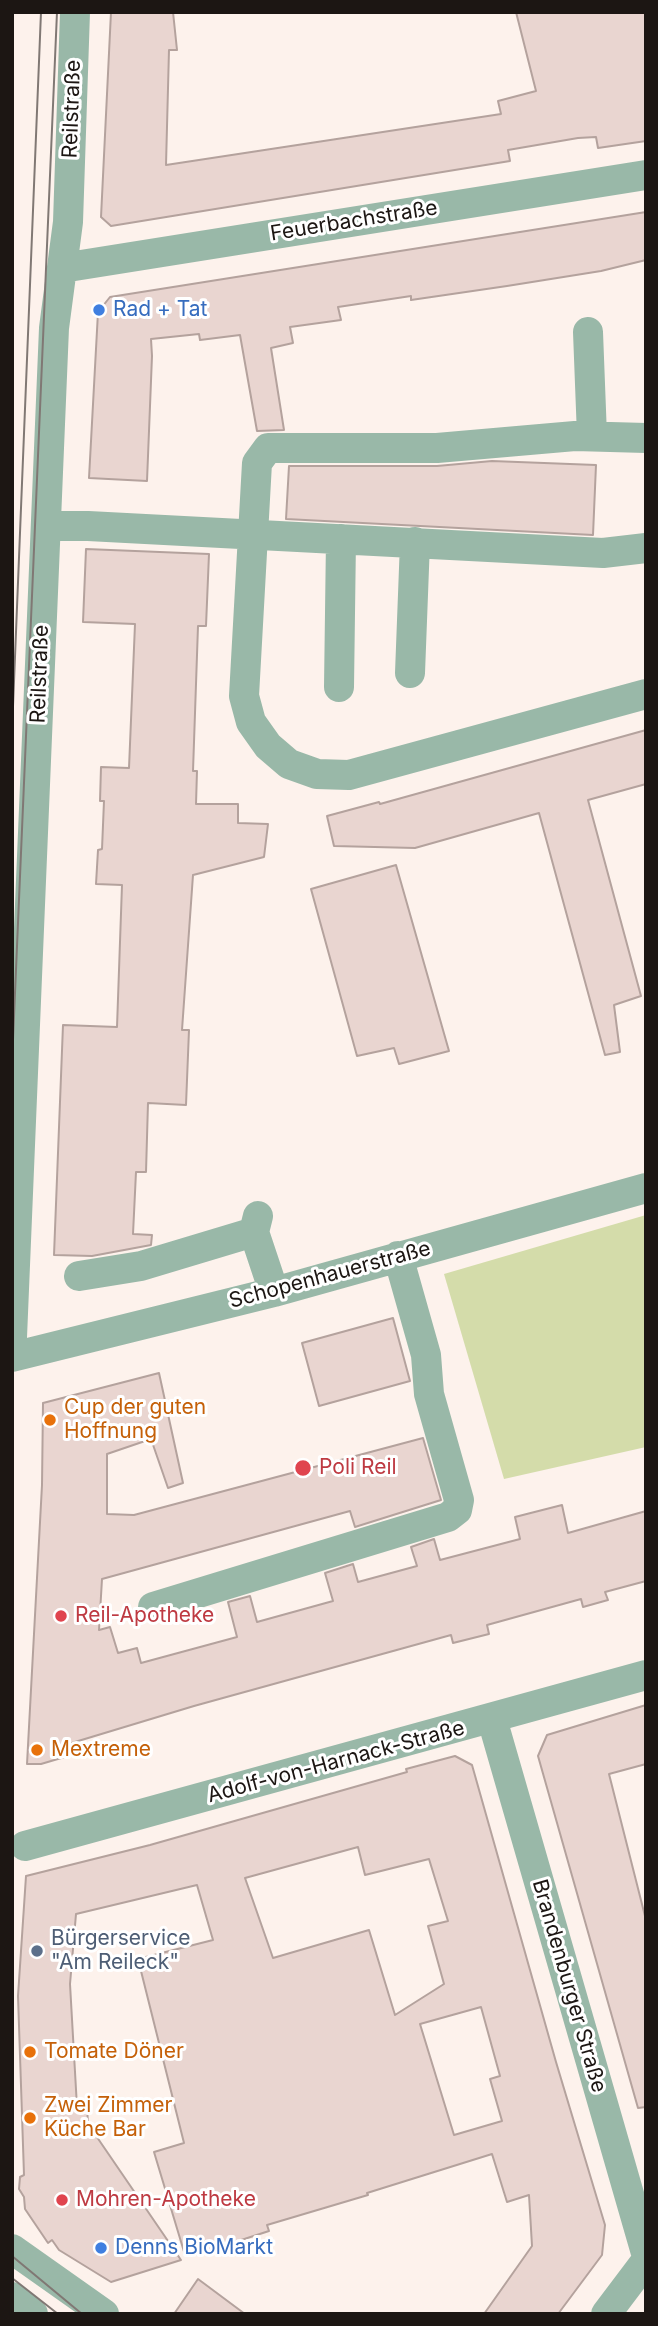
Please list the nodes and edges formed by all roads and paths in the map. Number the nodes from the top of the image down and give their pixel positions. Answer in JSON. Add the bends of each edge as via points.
{"nodes":[{"id":1,"x":75,"y":12,"type":"edge"},
{"id":2,"x":646,"y":175,"type":"edge"},
{"id":3,"x":62,"y":268,"type":"junction"},
{"id":4,"x":588,"y":332,"type":"dead end"},
{"id":5,"x":592,"y":436,"type":"junction"},
{"id":6,"x":646,"y":438,"type":"edge"},
{"id":7,"x":46,"y":526,"type":"junction"},
{"id":8,"x":251,"y":535,"type":"junction"},
{"id":9,"x":341,"y":539,"type":"junction"},
{"id":10,"x":415,"y":542,"type":"junction"},
{"id":11,"x":646,"y":548,"type":"edge"},
{"id":12,"x":410,"y":673,"type":"dead end"},
{"id":13,"x":339,"y":687,"type":"dead end"},
{"id":14,"x":646,"y":694,"type":"edge"},
{"id":15,"x":646,"y":1188,"type":"edge"},
{"id":16,"x":398,"y":1256,"type":"junction"},
{"id":17,"x":79,"y":1276,"type":"dead end"},
{"id":18,"x":274,"y":1292,"type":"junction"},
{"id":19,"x":12,"y":1337,"type":"edge"},
{"id":20,"x":12,"y":1357,"type":"edge"},
{"id":21,"x":153,"y":1607,"type":"dead end"},
{"id":22,"x":646,"y":1675,"type":"edge"},
{"id":23,"x":492,"y":1719,"type":"junction"},
{"id":24,"x":25,"y":1846,"type":"dead end"},
{"id":25,"x":12,"y":2249,"type":"edge"},
{"id":26,"x":646,"y":2253,"type":"edge"},
{"id":27,"x":646,"y":2261,"type":"edge"},
{"id":28,"x":12,"y":2297,"type":"edge"},
{"id":29,"x":33,"y":2314,"type":"edge"},
{"id":30,"x":104,"y":2314,"type":"edge"},
{"id":31,"x":606,"y":2314,"type":"edge"}],
"edges":[{"from":1,"to":3,"type":"street","name":"Reilstraße","via":[[68,222]]},
{"from":2,"to":3,"type":"street","name":"Feuerbachstraße"},
{"from":3,"to":7,"type":"street","name":"Reilstraße","via":[[54,328]]},
{"from":4,"to":5,"type":"street"},
{"from":5,"to":6,"type":"street"},
{"from":5,"to":8,"type":"street","via":[[437,448],[268,448],[257,463]]},
{"from":7,"to":8,"type":"street"},
{"from":7,"to":19,"type":"street","name":"Reilstraße"},
{"from":8,"to":9,"type":"street"},
{"from":8,"to":14,"type":"street","via":[[244,696],[251,722],[289,764],[317,774],[349,775]]},
{"from":9,"to":10,"type":"street"},
{"from":9,"to":13,"type":"street"},
{"from":10,"to":11,"type":"street","via":[[603,553]]},
{"from":10,"to":12,"type":"street"},
{"from":15,"to":16,"type":"street","name":"Schopenhauerstraße"},
{"from":16,"to":18,"type":"street","name":"Schopenhauerstraße"},
{"from":16,"to":21,"type":"street","via":[[426,1355],[429,1394],[459,1500],[457,1510],[448,1517]]},
{"from":17,"to":18,"type":"street","via":[[141,1266],[256,1224]]},
{"from":18,"to":20,"type":"street","name":"Schopenhauerstraße"},
{"from":22,"to":23,"type":"street","name":"Adolf-von-Harnack-Straße"},
{"from":23,"to":24,"type":"street","name":"Adolf-von-Harnack-Straße"},
{"from":23,"to":26,"type":"street","name":"Brandenburger Straße"},
{"from":25,"to":30,"type":"street"},
{"from":27,"to":31,"type":"street"},
{"from":28,"to":29,"type":"street"}]}
